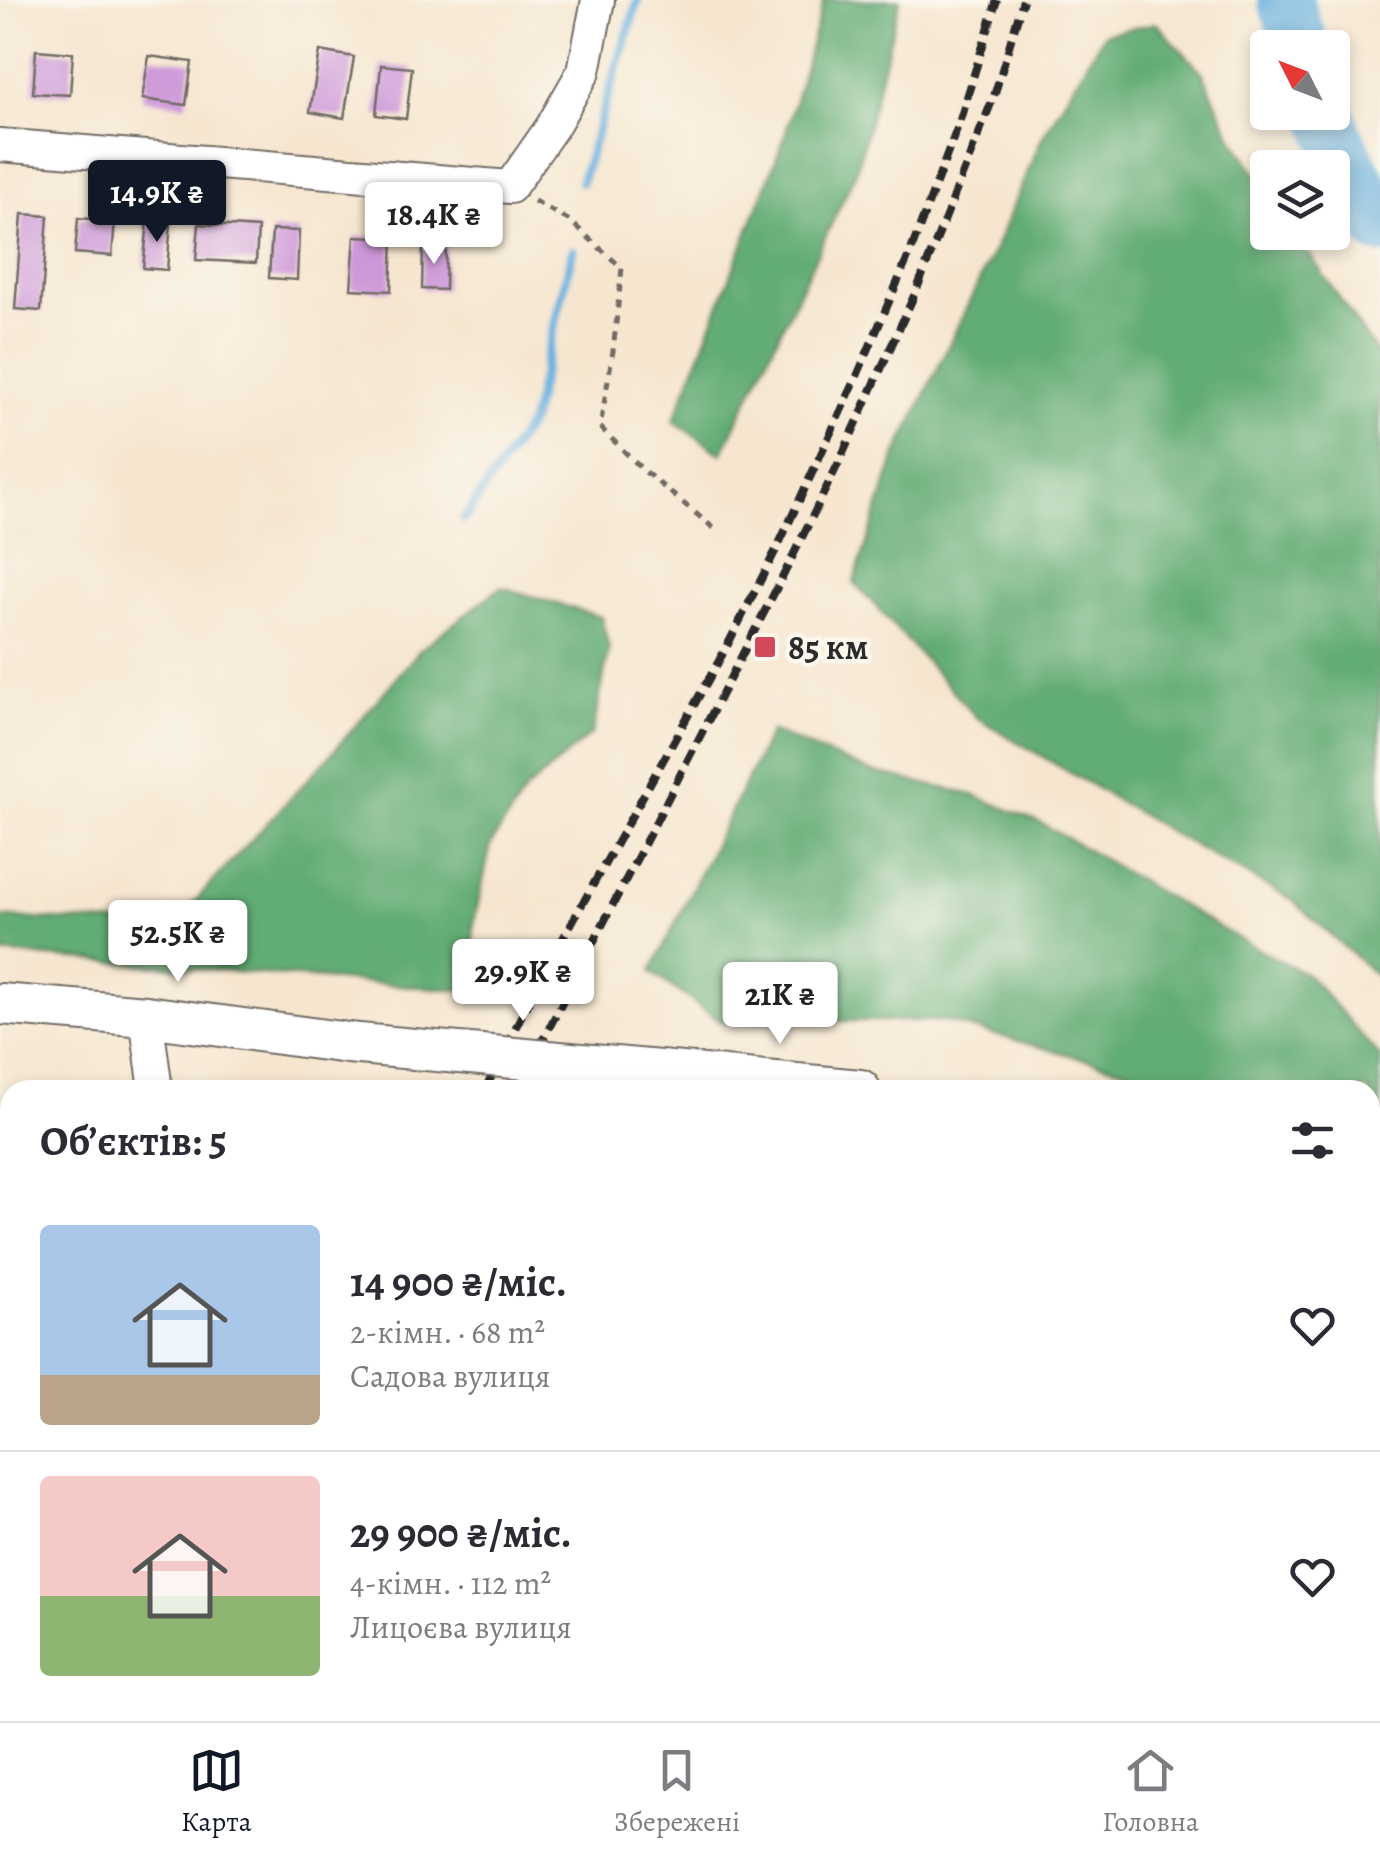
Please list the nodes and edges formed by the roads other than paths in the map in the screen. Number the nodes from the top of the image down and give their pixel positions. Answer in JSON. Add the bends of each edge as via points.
{"nodes":[{"id":1,"x":598,"y":0,"type":"edge"},
{"id":2,"x":0,"y":145,"type":"edge"},
{"id":3,"x":0,"y":1004,"type":"edge"},
{"id":4,"x":146,"y":1016,"type":"junction"},
{"id":5,"x":155,"y":1080,"type":"edge"},
{"id":6,"x":756,"y":1080,"type":"edge"}],
"edges":[{"from":1,"to":2,"type":"street","via":[[584,71],[510,187]]},
{"from":3,"to":4,"type":"street"},
{"from":4,"to":5,"type":"street"},
{"from":4,"to":6,"type":"street","bridge":true,"via":[[348,1043]]}]}
